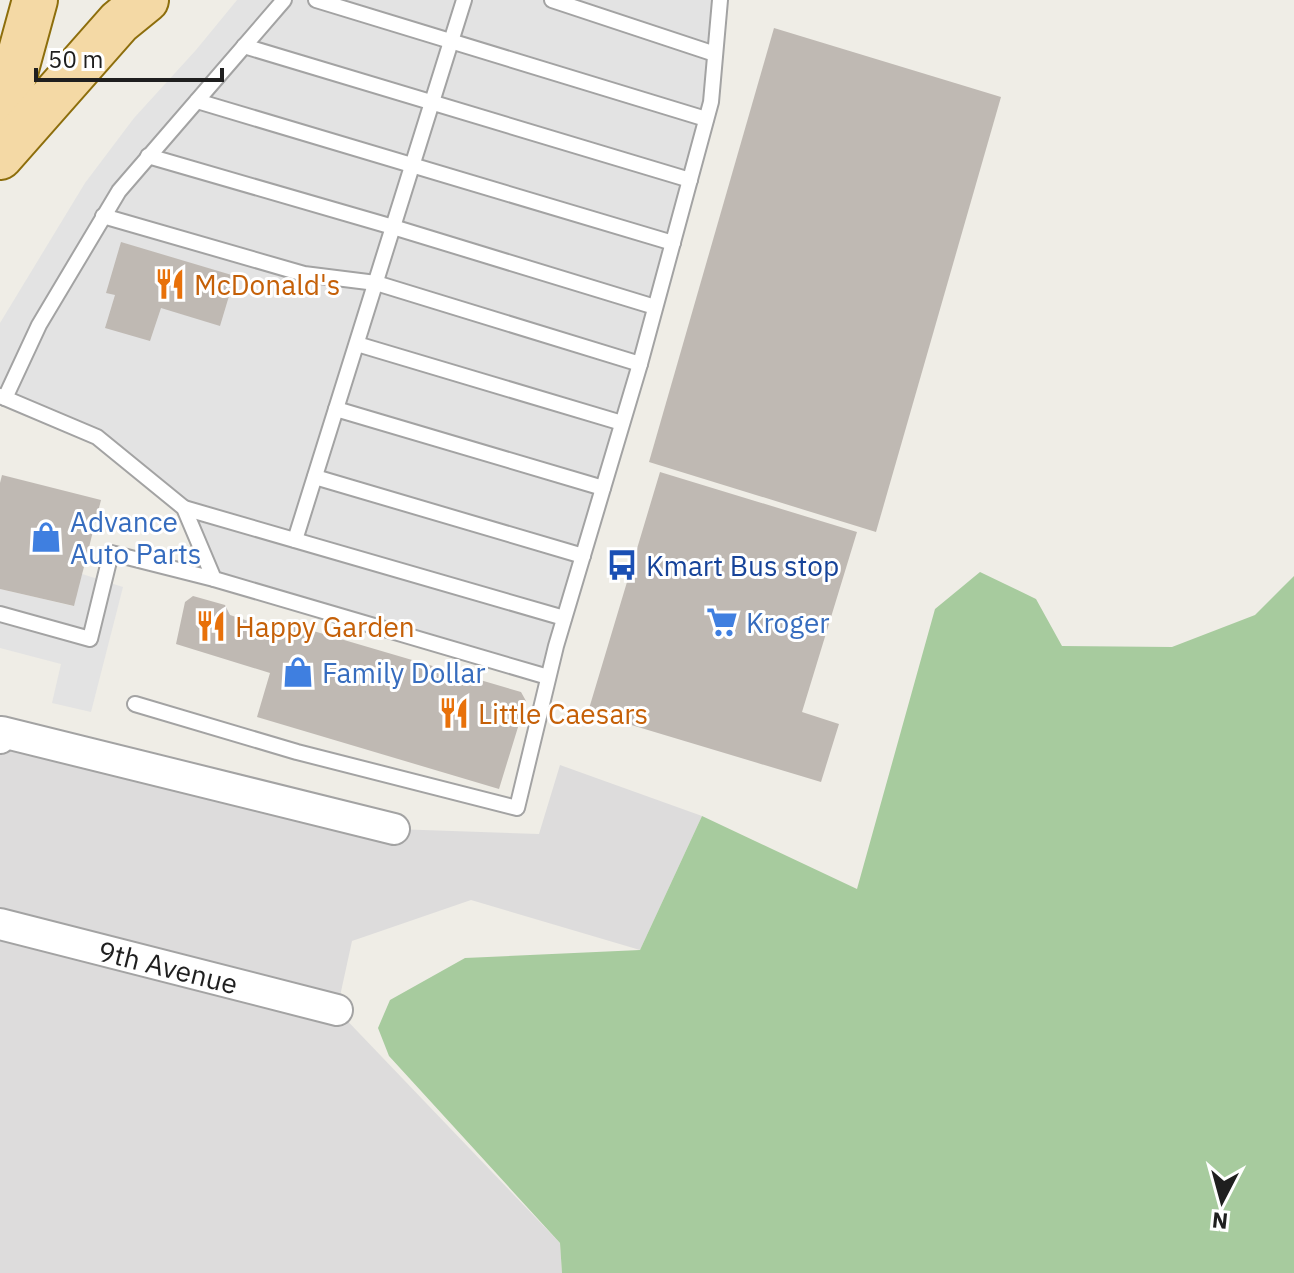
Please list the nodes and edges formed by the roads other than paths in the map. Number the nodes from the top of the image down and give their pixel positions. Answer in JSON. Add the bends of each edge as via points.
{"nodes":[{"id":1,"x":35,"y":0,"type":"edge"},
{"id":2,"x":146,"y":0,"type":"edge"},
{"id":3,"x":284,"y":0,"type":"edge"},
{"id":4,"x":316,"y":0,"type":"edge"},
{"id":5,"x":464,"y":0,"type":"edge"},
{"id":6,"x":552,"y":0,"type":"edge"},
{"id":7,"x":720,"y":0,"type":"edge"},
{"id":8,"x":451,"y":42,"type":"junction"},
{"id":9,"x":244,"y":46,"type":"junction"},
{"id":10,"x":715,"y":54,"type":"junction"},
{"id":11,"x":197,"y":101,"type":"junction"},
{"id":12,"x":432,"y":102,"type":"junction"},
{"id":13,"x":706,"y":119,"type":"junction"},
{"id":14,"x":0,"y":128,"type":"edge"},
{"id":15,"x":148,"y":156,"type":"junction"},
{"id":16,"x":0,"y":157,"type":"edge"},
{"id":17,"x":412,"y":166,"type":"junction"},
{"id":18,"x":690,"y":180,"type":"junction"},
{"id":19,"x":103,"y":216,"type":"junction"},
{"id":20,"x":393,"y":227,"type":"junction"},
{"id":21,"x":673,"y":243,"type":"junction"},
{"id":22,"x":376,"y":283,"type":"junction"},
{"id":23,"x":655,"y":307,"type":"junction"},
{"id":24,"x":357,"y":344,"type":"junction"},
{"id":25,"x":640,"y":364,"type":"junction"},
{"id":26,"x":3,"y":397,"type":"edge"},
{"id":27,"x":336,"y":409,"type":"junction"},
{"id":28,"x":622,"y":423,"type":"junction"},
{"id":29,"x":315,"y":477,"type":"junction"},
{"id":30,"x":603,"y":488,"type":"junction"},
{"id":31,"x":184,"y":508,"type":"junction"},
{"id":32,"x":295,"y":540,"type":"junction"},
{"id":33,"x":583,"y":556,"type":"junction"},
{"id":34,"x":214,"y":579,"type":"junction"},
{"id":35,"x":0,"y":614,"type":"edge"},
{"id":36,"x":564,"y":618,"type":"junction"},
{"id":37,"x":548,"y":677,"type":"junction"},
{"id":38,"x":135,"y":704,"type":"dead end"},
{"id":39,"x":0,"y":738,"type":"edge"},
{"id":40,"x":394,"y":829,"type":"dead end"},
{"id":41,"x":0,"y":924,"type":"edge"},
{"id":42,"x":337,"y":1010,"type":"dead end"}],
"edges":[{"from":1,"to":14,"type":"main road"},
{"from":2,"to":16,"type":"main road","via":[[119,22]]},
{"from":3,"to":9,"type":"lane"},
{"from":4,"to":8,"type":"lane"},
{"from":5,"to":8,"type":"lane"},
{"from":6,"to":10,"type":"lane"},
{"from":7,"to":10,"type":"lane"},
{"from":8,"to":12,"type":"lane"},
{"from":8,"to":13,"type":"lane"},
{"from":9,"to":11,"type":"lane"},
{"from":9,"to":12,"type":"lane"},
{"from":10,"to":13,"type":"lane"},
{"from":11,"to":15,"type":"lane"},
{"from":11,"to":17,"type":"lane"},
{"from":12,"to":17,"type":"lane"},
{"from":12,"to":18,"type":"lane"},
{"from":13,"to":18,"type":"lane"},
{"from":15,"to":19,"type":"lane"},
{"from":15,"to":20,"type":"lane"},
{"from":17,"to":20,"type":"lane"},
{"from":17,"to":21,"type":"lane"},
{"from":18,"to":21,"type":"lane"},
{"from":19,"to":22,"type":"lane","via":[[304,274]]},
{"from":19,"to":26,"type":"lane"},
{"from":20,"to":22,"type":"lane"},
{"from":20,"to":23,"type":"lane"},
{"from":21,"to":23,"type":"lane"},
{"from":22,"to":24,"type":"lane"},
{"from":22,"to":25,"type":"lane"},
{"from":23,"to":25,"type":"lane"},
{"from":24,"to":27,"type":"lane"},
{"from":24,"to":28,"type":"lane"},
{"from":25,"to":28,"type":"lane"},
{"from":26,"to":31,"type":"lane","via":[[97,437]]},
{"from":27,"to":29,"type":"lane"},
{"from":27,"to":30,"type":"lane"},
{"from":28,"to":30,"type":"lane"},
{"from":29,"to":32,"type":"lane"},
{"from":29,"to":33,"type":"lane"},
{"from":30,"to":33,"type":"lane"},
{"from":31,"to":32,"type":"lane"},
{"from":31,"to":34,"type":"lane"},
{"from":32,"to":36,"type":"lane"},
{"from":33,"to":36,"type":"lane"},
{"from":34,"to":35,"type":"lane","via":[[111,553],[90,639]]},
{"from":34,"to":37,"type":"lane"},
{"from":36,"to":37,"type":"lane"},
{"from":37,"to":38,"type":"lane","via":[[517,808]]},
{"from":39,"to":40,"type":"street","via":[[2,732]]},
{"from":41,"to":42,"type":"street","name":"9th Avenue"}]}
